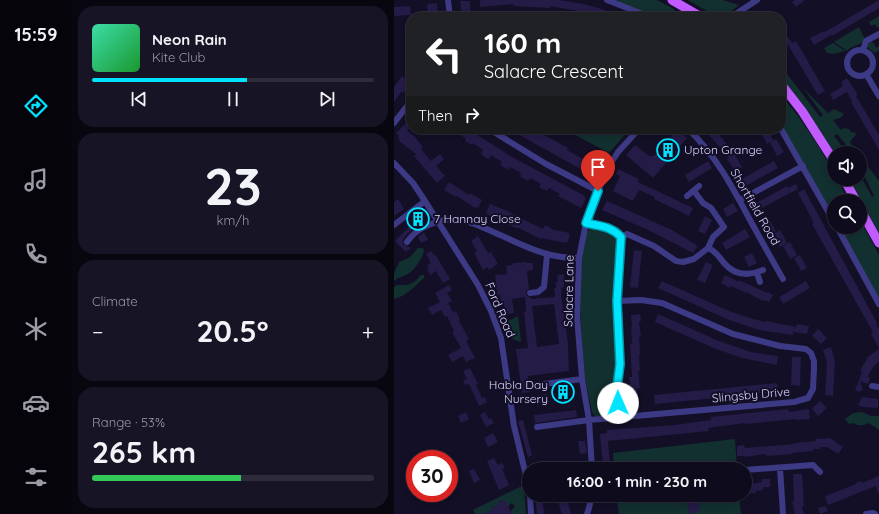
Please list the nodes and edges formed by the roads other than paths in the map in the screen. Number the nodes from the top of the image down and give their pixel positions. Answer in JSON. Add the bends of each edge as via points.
{"nodes":[{"id":1,"x":448,"y":0,"type":"edge"},
{"id":2,"x":607,"y":0,"type":"edge"},
{"id":3,"x":672,"y":0,"type":"edge"},
{"id":4,"x":757,"y":0,"type":"edge"},
{"id":5,"x":449,"y":12,"type":"edge"},
{"id":6,"x":637,"y":12,"type":"edge"},
{"id":7,"x":692,"y":12,"type":"edge"},
{"id":8,"x":739,"y":12,"type":"edge"},
{"id":9,"x":879,"y":34,"type":"edge"},
{"id":10,"x":863,"y":50,"type":"junction"},
{"id":11,"x":866,"y":74,"type":"junction"},
{"id":12,"x":786,"y":90,"type":"edge"},
{"id":13,"x":879,"y":96,"type":"edge"},
{"id":14,"x":406,"y":107,"type":"edge"},
{"id":15,"x":394,"y":123,"type":"edge"},
{"id":16,"x":497,"y":134,"type":"edge"},
{"id":17,"x":635,"y":134,"type":"edge"},
{"id":18,"x":693,"y":134,"type":"edge"},
{"id":19,"x":784,"y":134,"type":"edge"},
{"id":20,"x":827,"y":150,"type":"edge"},
{"id":21,"x":394,"y":163,"type":"edge"},
{"id":22,"x":803,"y":166,"type":"junction"},
{"id":23,"x":700,"y":186,"type":"dead end"},
{"id":24,"x":598,"y":191,"type":"junction"},
{"id":25,"x":694,"y":191,"type":"junction"},
{"id":26,"x":687,"y":196,"type":"dead end"},
{"id":27,"x":740,"y":200,"type":"junction"},
{"id":28,"x":425,"y":201,"type":"junction"},
{"id":29,"x":827,"y":209,"type":"edge"},
{"id":30,"x":438,"y":222,"type":"junction"},
{"id":31,"x":867,"y":222,"type":"edge"},
{"id":32,"x":586,"y":223,"type":"junction"},
{"id":33,"x":730,"y":223,"type":"dead end"},
{"id":34,"x":394,"y":225,"type":"edge"},
{"id":35,"x":724,"y":226,"type":"junction"},
{"id":36,"x":841,"y":234,"type":"edge"},
{"id":37,"x":621,"y":237,"type":"junction"},
{"id":38,"x":407,"y":242,"type":"dead end"},
{"id":39,"x":879,"y":244,"type":"edge"},
{"id":40,"x":708,"y":248,"type":"junction"},
{"id":41,"x":547,"y":255,"type":"junction"},
{"id":42,"x":579,"y":258,"type":"junction"},
{"id":43,"x":783,"y":279,"type":"dead end"},
{"id":44,"x":760,"y":282,"type":"dead end"},
{"id":45,"x":530,"y":293,"type":"dead end"},
{"id":46,"x":617,"y":301,"type":"junction"},
{"id":47,"x":879,"y":304,"type":"edge"},
{"id":48,"x":582,"y":379,"type":"junction"},
{"id":49,"x":544,"y":384,"type":"dead end"},
{"id":50,"x":619,"y":418,"type":"junction"},
{"id":51,"x":589,"y":420,"type":"junction"},
{"id":52,"x":537,"y":426,"type":"dead end"},
{"id":53,"x":523,"y":462,"type":"edge"},
{"id":54,"x":592,"y":462,"type":"edge"},
{"id":55,"x":780,"y":468,"type":"junction"},
{"id":56,"x":752,"y":470,"type":"edge"},
{"id":57,"x":820,"y":472,"type":"dead end"},
{"id":58,"x":530,"y":502,"type":"edge"},
{"id":59,"x":590,"y":502,"type":"edge"},
{"id":60,"x":531,"y":514,"type":"edge"},
{"id":61,"x":587,"y":514,"type":"edge"},
{"id":62,"x":783,"y":514,"type":"edge"},
{"id":63,"x":866,"y":514,"type":"edge"},
{"id":64,"x":875,"y":514,"type":"edge"}],
"edges":[{"from":1,"to":5,"type":"street"},
{"from":2,"to":6,"type":"street"},
{"from":3,"to":7,"type":"main road"},
{"from":4,"to":8,"type":"street"},
{"from":9,"to":10,"type":"street","via":[[866,41]]},
{"from":10,"to":11,"type":"street","via":[[871,56],[872,61]]},
{"from":10,"to":11,"type":"street","via":[[853,52],[847,59],[847,64],[852,73]]},
{"from":11,"to":13,"type":"street"},
{"from":12,"to":20,"type":"main road"},
{"from":14,"to":15,"type":"street"},
{"from":16,"to":24,"type":"street","via":[[546,164]]},
{"from":17,"to":24,"type":"street","name":"Salacre Lane","via":[[609,166]]},
{"from":18,"to":27,"type":"street","name":"Shortfield Road","via":[[716,162]]},
{"from":19,"to":22,"type":"street"},
{"from":21,"to":28,"type":"street","name":"Ford Road"},
{"from":22,"to":27,"type":"street"},
{"from":22,"to":29,"type":"street"},
{"from":23,"to":25,"type":"street"},
{"from":24,"to":32,"type":"street","name":"Salacre Lane"},
{"from":25,"to":26,"type":"street"},
{"from":25,"to":35,"type":"street"},
{"from":27,"to":43,"type":"street","name":"Shortfield Road"},
{"from":28,"to":30,"type":"street","name":"Ford Road"},
{"from":28,"to":34,"type":"street"},
{"from":30,"to":38,"type":"street","via":[[416,232]]},
{"from":30,"to":41,"type":"street","via":[[455,219],[475,224]]},
{"from":30,"to":53,"type":"street","name":"Ford Road","via":[[478,285],[501,338]]},
{"from":31,"to":39,"type":"main road"},
{"from":32,"to":37,"type":"street","via":[[610,228]]},
{"from":32,"to":42,"type":"street","name":"Salacre Lane"},
{"from":33,"to":35,"type":"street"},
{"from":35,"to":40,"type":"street","via":[[712,237]]},
{"from":36,"to":47,"type":"street"},
{"from":37,"to":40,"type":"street","via":[[627,234],[643,240],[683,262],[694,259]]},
{"from":37,"to":46,"type":"street"},
{"from":40,"to":44,"type":"street","via":[[730,269],[738,273],[760,271]]},
{"from":41,"to":42,"type":"street"},
{"from":41,"to":45,"type":"street","via":[[544,287],[538,292]]},
{"from":42,"to":48,"type":"street","name":"Salacre Lane","via":[[578,316]]},
{"from":46,"to":50,"type":"street"},
{"from":46,"to":50,"type":"street","name":"Slingsby Drive","via":[[641,300],[662,303],[733,334],[780,346],[806,348],[814,361],[812,393],[801,401]]},
{"from":48,"to":49,"type":"street"},
{"from":48,"to":51,"type":"street","name":"Salacre Lane"},
{"from":50,"to":51,"type":"street","name":"Slingsby Drive"},
{"from":51,"to":52,"type":"street","name":"Slingsby Drive"},
{"from":51,"to":54,"type":"street","name":"Salacre Lane"},
{"from":55,"to":56,"type":"street"},
{"from":55,"to":57,"type":"street","via":[[813,465]]},
{"from":55,"to":62,"type":"street"},
{"from":58,"to":60,"type":"street"},
{"from":59,"to":61,"type":"street"},
{"from":63,"to":64,"type":"street"}]}
